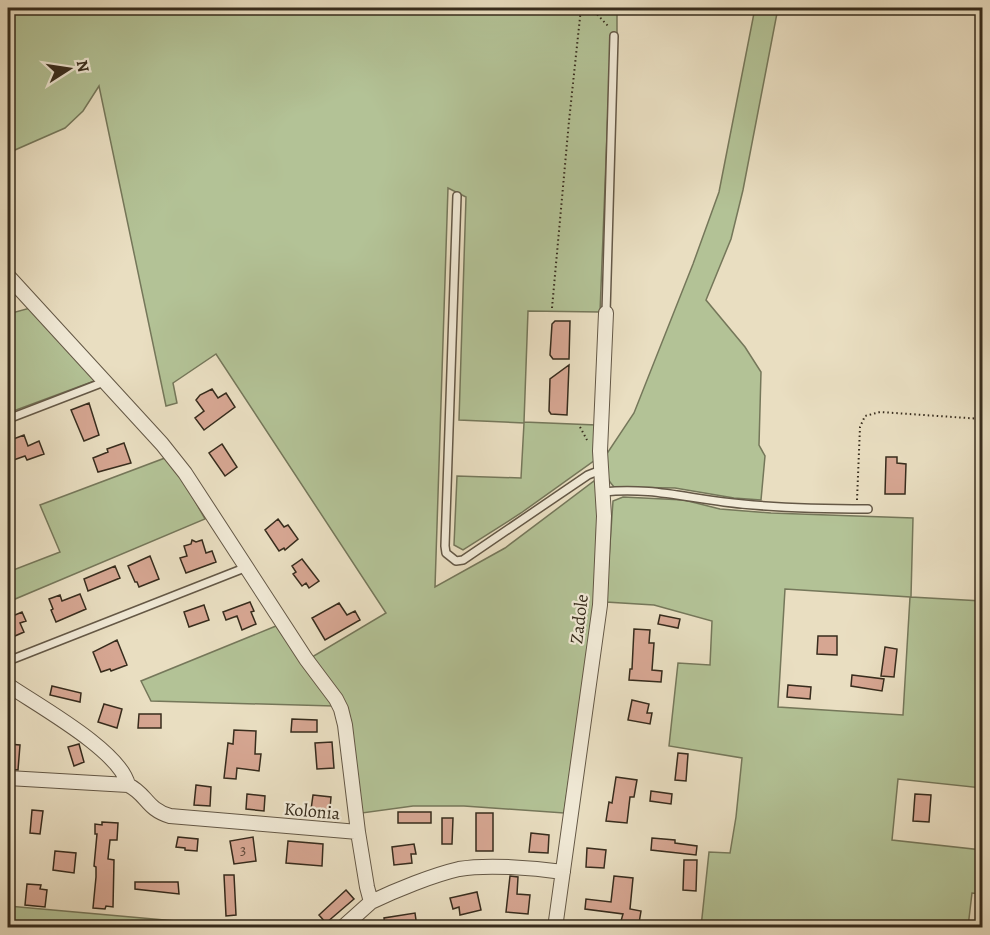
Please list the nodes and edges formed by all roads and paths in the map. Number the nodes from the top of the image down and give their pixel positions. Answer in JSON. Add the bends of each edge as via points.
{"nodes":[{"id":1,"x":581,"y":8,"type":"edge"},
{"id":2,"x":591,"y":8,"type":"edge"},
{"id":3,"x":614,"y":36,"type":"joint"},
{"id":4,"x":457,"y":196,"type":"dead end"},
{"id":5,"x":8,"y":276,"type":"edge"},
{"id":6,"x":552,"y":308,"type":"dead end"},
{"id":7,"x":606,"y":313,"type":"joint"},
{"id":8,"x":104,"y":382,"type":"junction"},
{"id":9,"x":8,"y":419,"type":"edge"},
{"id":10,"x":982,"y":419,"type":"edge"},
{"id":11,"x":601,"y":470,"type":"junction"},
{"id":12,"x":604,"y":492,"type":"junction"},
{"id":13,"x":856,"y":509,"type":"junction"},
{"id":14,"x":868,"y":509,"type":"dead end"},
{"id":15,"x":247,"y":567,"type":"junction"},
{"id":16,"x":8,"y":661,"type":"edge"},
{"id":17,"x":8,"y":685,"type":"edge"},
{"id":18,"x":8,"y":778,"type":"edge"},
{"id":19,"x":128,"y":785,"type":"junction"},
{"id":20,"x":358,"y":832,"type":"junction"},
{"id":21,"x":563,"y":872,"type":"junction"},
{"id":22,"x":371,"y":902,"type":"junction"},
{"id":23,"x":342,"y":927,"type":"edge"},
{"id":24,"x":555,"y":927,"type":"edge"}],
"edges":[{"from":1,"to":6,"type":"path"},
{"from":2,"to":3,"type":"path"},
{"from":3,"to":7,"type":"lane"},
{"from":4,"to":11,"type":"lane","via":[[446,553],[456,561],[463,560]]},
{"from":5,"to":8,"type":"street"},
{"from":7,"to":11,"type":"street","name":"Zadole"},
{"from":8,"to":9,"type":"lane"},
{"from":8,"to":15,"type":"street","via":[[185,473]]},
{"from":10,"to":13,"type":"path","via":[[880,412],[865,416],[860,426]]},
{"from":11,"to":12,"type":"street","name":"Zadole"},
{"from":12,"to":13,"type":"lane","via":[[630,490],[750,505]]},
{"from":12,"to":21,"type":"street","name":"Zadole","via":[[600,605]]},
{"from":13,"to":14,"type":"lane"},
{"from":15,"to":16,"type":"lane"},
{"from":15,"to":20,"type":"street","via":[[341,710]]},
{"from":17,"to":19,"type":"street","name":"Kolonia","via":[[94,742],[122,770]]},
{"from":18,"to":19,"type":"street"},
{"from":19,"to":20,"type":"street","name":"Kolonia","via":[[152,809],[170,816]]},
{"from":20,"to":22,"type":"street","name":"Kolonia"},
{"from":21,"to":22,"type":"street","via":[[512,868],[459,870]]},
{"from":21,"to":24,"type":"street","name":"Zadole"},
{"from":22,"to":23,"type":"street"}]}
